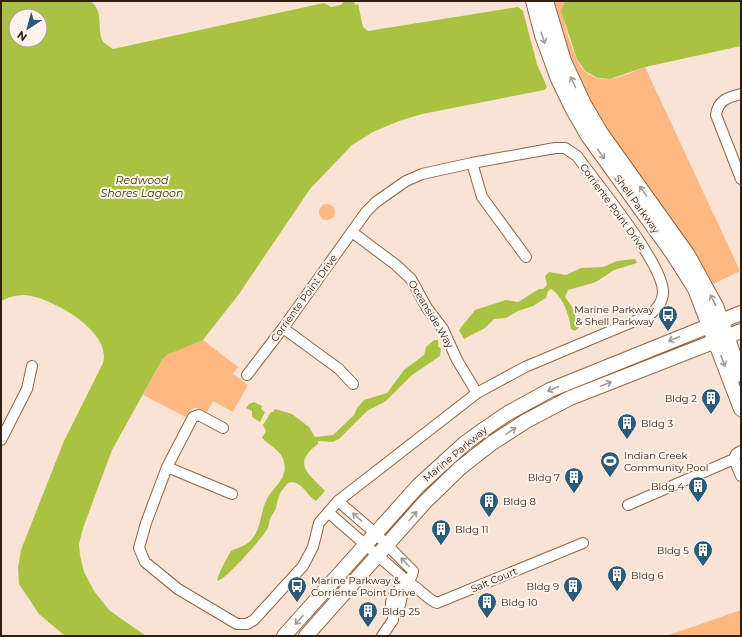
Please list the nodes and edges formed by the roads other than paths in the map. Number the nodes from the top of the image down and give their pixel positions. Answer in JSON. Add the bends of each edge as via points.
{"nodes":[{"id":1,"x":533,"y":1,"type":"edge"},
{"id":2,"x":546,"y":1,"type":"edge"},
{"id":3,"x":741,"y":94,"type":"edge"},
{"id":4,"x":472,"y":163,"type":"junction"},
{"id":5,"x":741,"y":179,"type":"edge"},
{"id":6,"x":352,"y":232,"type":"junction"},
{"id":7,"x":526,"y":257,"type":"dead end"},
{"id":8,"x":741,"y":312,"type":"edge"},
{"id":9,"x":715,"y":322,"type":"junction"},
{"id":10,"x":283,"y":328,"type":"junction"},
{"id":11,"x":741,"y":331,"type":"edge"},
{"id":12,"x":721,"y":339,"type":"junction"},
{"id":13,"x":32,"y":366,"type":"dead end"},
{"id":14,"x":246,"y":375,"type":"dead end"},
{"id":15,"x":741,"y":375,"type":"edge"},
{"id":16,"x":353,"y":384,"type":"dead end"},
{"id":17,"x":477,"y":393,"type":"junction"},
{"id":18,"x":741,"y":409,"type":"edge"},
{"id":19,"x":223,"y":428,"type":"dead end"},
{"id":20,"x":1,"y":440,"type":"edge"},
{"id":21,"x":741,"y":451,"type":"edge"},
{"id":22,"x":737,"y":461,"type":"edge"},
{"id":23,"x":167,"y":467,"type":"junction"},
{"id":24,"x":741,"y":476,"type":"edge"},
{"id":25,"x":232,"y":494,"type":"dead end"},
{"id":26,"x":338,"y":501,"type":"junction"},
{"id":27,"x":628,"y":505,"type":"dead end"},
{"id":28,"x":328,"y":512,"type":"junction"},
{"id":29,"x":375,"y":533,"type":"junction"},
{"id":30,"x":584,"y":543,"type":"dead end"},
{"id":31,"x":365,"y":544,"type":"junction"},
{"id":32,"x":388,"y":545,"type":"junction"},
{"id":33,"x":378,"y":556,"type":"junction"},
{"id":34,"x":406,"y":584,"type":"junction"},
{"id":35,"x":387,"y":634,"type":"edge"},
{"id":36,"x":284,"y":636,"type":"edge"},
{"id":37,"x":306,"y":636,"type":"edge"}],
"edges":[{"from":1,"to":9,"type":"main road","name":"Shell Parkway","one_way":true,"via":[[558,79],[572,108],[588,136],[673,254]]},
{"from":9,"to":2,"type":"main road","name":"Shell Parkway","one_way":true,"via":[[716,306],[688,255],[588,113],[564,62]]},
{"from":3,"to":5,"type":"street","via":[[725,99],[716,115]]},
{"from":4,"to":6,"type":"street","name":"Corriente Point Drive","via":[[441,169],[406,181],[376,202]]},
{"from":4,"to":7,"type":"street","via":[[482,197]]},
{"from":4,"to":17,"type":"street","name":"Corriente Point Drive","via":[[559,148],[572,152],[650,257],[660,278],[663,292],[659,304],[649,315],[525,367]]},
{"from":6,"to":10,"type":"street","name":"Corriente Point Drive"},
{"from":6,"to":17,"type":"street","name":"Oceanside Way","via":[[408,275],[443,329],[457,360]]},
{"from":8,"to":9,"type":"main road","name":"Marine Parkway"},
{"from":9,"to":12,"type":"main road","name":"Shell Parkway"},
{"from":9,"to":29,"type":"main road","name":"Marine Parkway","one_way":true,"via":[[550,390],[508,413],[464,444],[426,477]]},
{"from":10,"to":14,"type":"street","name":"Corriente Point Drive"},
{"from":10,"to":16,"type":"street","via":[[339,369]]},
{"from":11,"to":12,"type":"main road","name":"Marine Parkway"},
{"from":12,"to":15,"type":"main road","name":"Shell Parkway"},
{"from":12,"to":18,"type":"main road","name":"Shell Parkway","one_way":true},
{"from":32,"to":12,"type":"main road","name":"Marine Parkway","one_way":true,"via":[[460,468],[509,432],[570,398]]},
{"from":13,"to":20,"type":"street","via":[[27,389]]},
{"from":17,"to":26,"type":"street","name":"Corriente Point Drive"},
{"from":19,"to":23,"type":"street","name":"Corriente Point Drive","via":[[199,415],[194,416]]},
{"from":21,"to":22,"type":"street","via":[[735,455]]},
{"from":22,"to":24,"type":"street"},
{"from":22,"to":27,"type":"street"},
{"from":23,"to":25,"type":"street"},
{"from":23,"to":28,"type":"street","name":"Corriente Point Drive","via":[[139,543],[140,554],[151,567],[178,589],[237,624],[247,624],[254,620],[303,566],[313,547],[319,523]]},
{"from":26,"to":28,"type":"street","name":"Corriente Point Drive"},
{"from":29,"to":26,"type":"street","one_way":true},
{"from":28,"to":31,"type":"street"},
{"from":29,"to":31,"type":"main road","name":"Marine Parkway"},
{"from":29,"to":32,"type":"street"},
{"from":30,"to":34,"type":"street","name":"Salt Court","via":[[441,602],[432,601],[419,588]]},
{"from":31,"to":33,"type":"street"},
{"from":31,"to":36,"type":"main road","name":"Marine Parkway","one_way":true},
{"from":32,"to":33,"type":"main road","name":"Marine Parkway"},
{"from":34,"to":32,"type":"street","one_way":true,"via":[[413,572]]},
{"from":33,"to":34,"type":"street","name":"Salt Court"},
{"from":33,"to":37,"type":"main road","name":"Marine Parkway"},
{"from":34,"to":35,"type":"street"}]}
